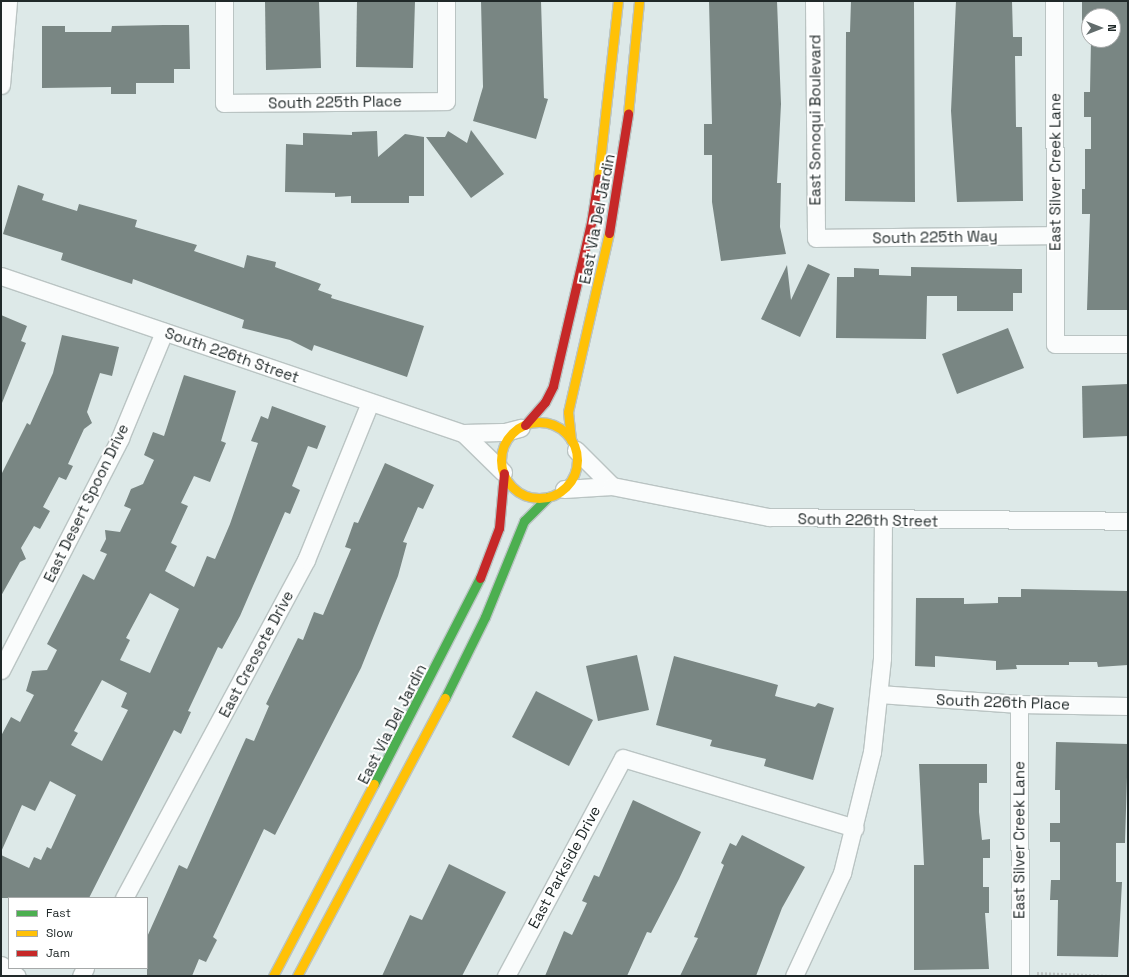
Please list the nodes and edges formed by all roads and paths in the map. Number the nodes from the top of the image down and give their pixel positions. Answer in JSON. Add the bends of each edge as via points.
{"nodes":[{"id":1,"x":8,"y":1,"type":"edge"},
{"id":2,"x":224,"y":1,"type":"edge"},
{"id":3,"x":446,"y":1,"type":"edge"},
{"id":4,"x":618,"y":1,"type":"edge"},
{"id":5,"x":639,"y":1,"type":"edge"},
{"id":6,"x":814,"y":1,"type":"edge"},
{"id":7,"x":1054,"y":1,"type":"edge"},
{"id":8,"x":1,"y":85,"type":"edge"},
{"id":9,"x":1055,"y":235,"type":"junction"},
{"id":10,"x":816,"y":238,"type":"joint"},
{"id":11,"x":1,"y":276,"type":"edge"},
{"id":12,"x":164,"y":332,"type":"junction"},
{"id":13,"x":1128,"y":344,"type":"edge"},
{"id":14,"x":370,"y":402,"type":"junction"},
{"id":15,"x":522,"y":426,"type":"junction"},
{"id":16,"x":463,"y":433,"type":"junction"},
{"id":17,"x":573,"y":445,"type":"junction"},
{"id":18,"x":504,"y":473,"type":"junction"},
{"id":19,"x":612,"y":486,"type":"junction"},
{"id":20,"x":564,"y":489,"type":"junction"},
{"id":21,"x":548,"y":497,"type":"junction"},
{"id":22,"x":883,"y":521,"type":"junction"},
{"id":23,"x":1128,"y":521,"type":"edge"},
{"id":24,"x":1,"y":670,"type":"edge"},
{"id":25,"x":879,"y":694,"type":"junction"},
{"id":26,"x":1019,"y":704,"type":"junction"},
{"id":27,"x":1128,"y":706,"type":"edge"},
{"id":28,"x":855,"y":828,"type":"junction"},
{"id":29,"x":125,"y":897,"type":"edge"},
{"id":30,"x":1,"y":965,"type":"edge"},
{"id":31,"x":1027,"y":975,"type":"edge"},
{"id":32,"x":17,"y":976,"type":"edge"},
{"id":33,"x":273,"y":976,"type":"edge"},
{"id":34,"x":297,"y":976,"type":"edge"},
{"id":35,"x":506,"y":976,"type":"edge"},
{"id":36,"x":794,"y":976,"type":"edge"},
{"id":37,"x":1114,"y":976,"type":"edge"}],
"edges":[{"from":1,"to":8,"type":"street"},
{"from":2,"to":3,"type":"street","name":"South 225th Place","via":[[224,104],[446,101]]},
{"from":4,"to":15,"type":"street","name":"East Via Del Jardin","via":[[608,116],[591,223],[552,386],[546,402]]},
{"from":5,"to":17,"type":"street","name":"East Via Del Jardin","via":[[625,151],[601,277],[568,412]]},
{"from":6,"to":10,"type":"street","name":"East Sonoqui Boulevard"},
{"from":7,"to":9,"type":"street","name":"East Silver Creek Lane"},
{"from":9,"to":10,"type":"street","name":"South 225th Way"},
{"from":9,"to":13,"type":"street","name":"East Silver Creek Lane","via":[[1055,344]]},
{"from":11,"to":12,"type":"street","name":"South 226th Street"},
{"from":12,"to":14,"type":"street","name":"South 226th Street"},
{"from":12,"to":24,"type":"street","name":"East Desert Spoon Drive","via":[[120,438]]},
{"from":14,"to":16,"type":"street","name":"South 226th Street"},
{"from":14,"to":29,"type":"street","name":"East Creosote Drive","via":[[306,560]]},
{"from":15,"to":16,"type":"street","name":"South 226th Street","via":[[505,432]]},
{"from":15,"to":17,"type":"street","via":[[546,423],[556,426]]},
{"from":15,"to":18,"type":"street","via":[[504,447]]},
{"from":16,"to":18,"type":"street","name":"South 226th Street"},
{"from":17,"to":19,"type":"street"},
{"from":17,"to":20,"type":"street","via":[[575,471]]},
{"from":18,"to":21,"type":"street","via":[[522,493]]},
{"from":18,"to":33,"type":"street","name":"East Via Del Jardin","via":[[499,528],[476,590]]},
{"from":19,"to":20,"type":"street","name":"South 226th Street"},
{"from":19,"to":22,"type":"street","name":"South 226th Street","via":[[769,517]]},
{"from":20,"to":21,"type":"street"},
{"from":21,"to":34,"type":"street","via":[[524,521],[486,617],[448,694]]},
{"from":22,"to":23,"type":"street","name":"South 226th Street"},
{"from":22,"to":25,"type":"street"},
{"from":25,"to":26,"type":"street","name":"South 226th Place"},
{"from":25,"to":28,"type":"street","via":[[872,752]]},
{"from":26,"to":27,"type":"street","name":"South 226th Place"},
{"from":26,"to":31,"type":"street","name":"East Silver Creek Lane"},
{"from":28,"to":35,"type":"street","name":"East Parkside Drive","via":[[623,758]]},
{"from":28,"to":36,"type":"street","via":[[842,873]]},
{"from":30,"to":32,"type":"street"},
{"from":31,"to":37,"type":"path"}]}
